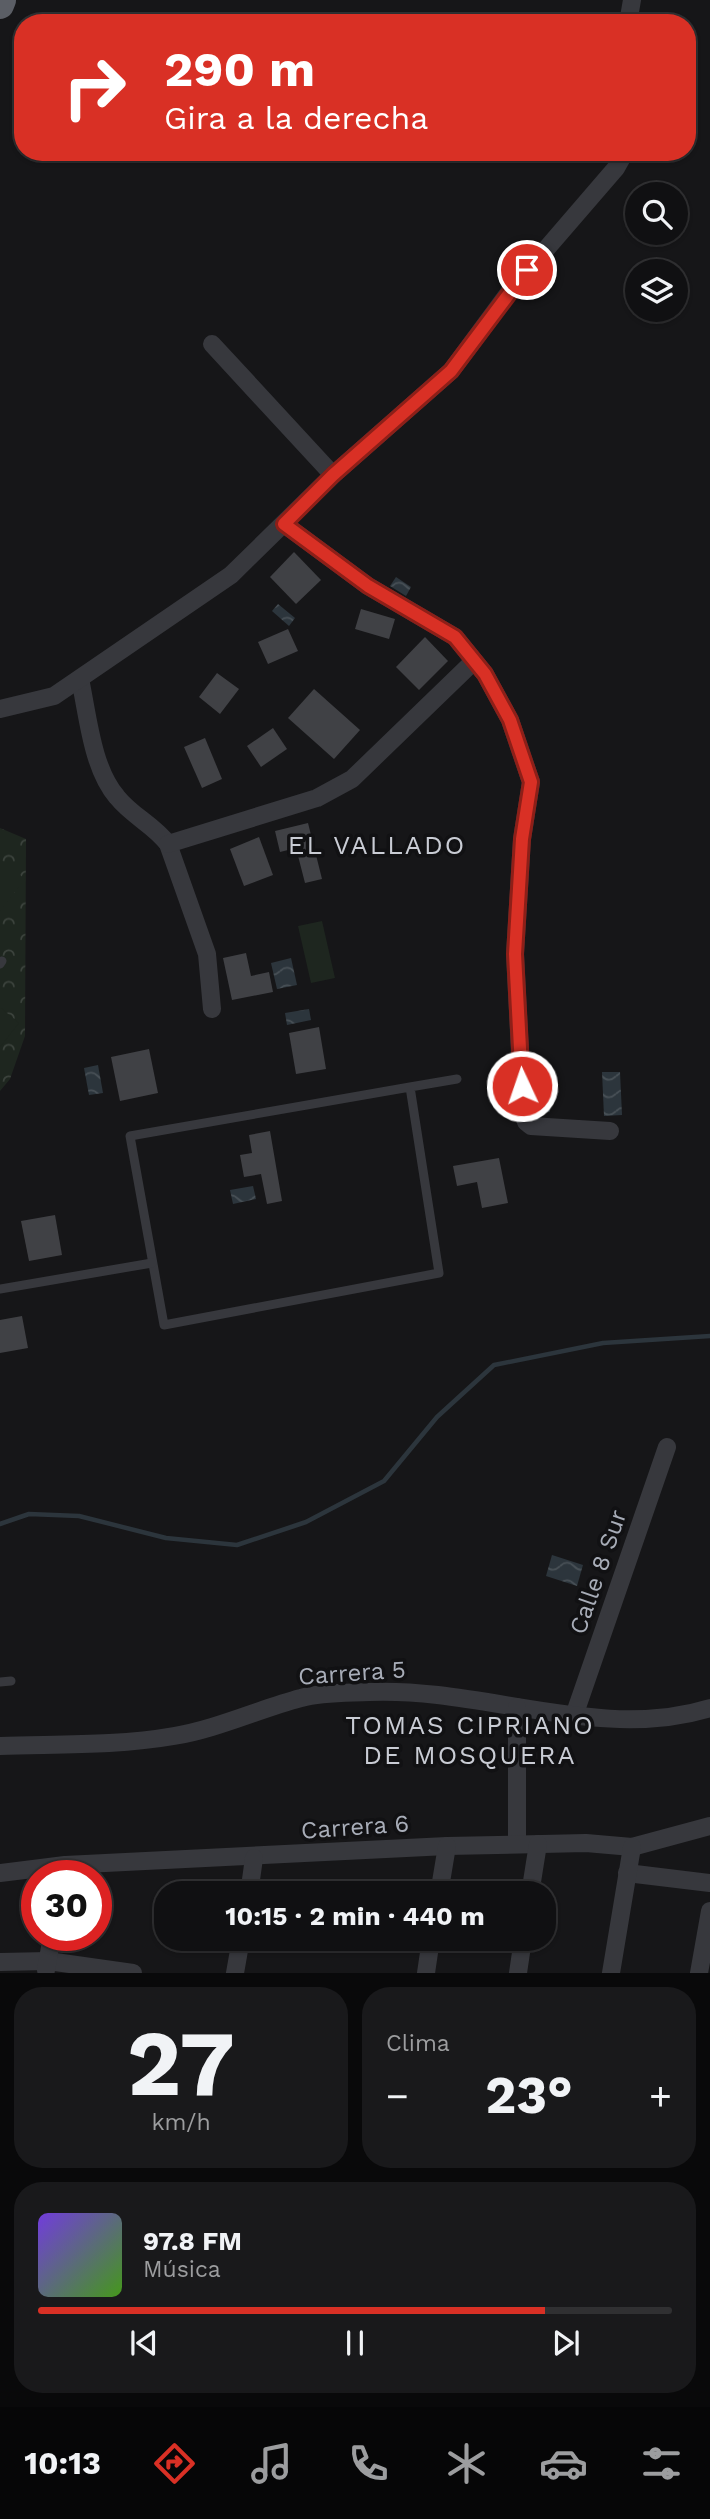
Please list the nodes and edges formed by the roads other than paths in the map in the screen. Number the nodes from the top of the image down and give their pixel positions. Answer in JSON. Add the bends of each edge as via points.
{"nodes":[{"id":1,"x":2,"y":0,"type":"edge"},
{"id":2,"x":0,"y":5,"type":"edge"},
{"id":3,"x":620,"y":161,"type":"edge"},
{"id":4,"x":212,"y":344,"type":"dead end"},
{"id":5,"x":333,"y":475,"type":"junction"},
{"id":6,"x":284,"y":524,"type":"junction"},
{"id":7,"x":474,"y":661,"type":"junction"},
{"id":8,"x":80,"y":679,"type":"junction"},
{"id":9,"x":0,"y":709,"type":"edge"},
{"id":10,"x":168,"y":844,"type":"junction"},
{"id":11,"x":212,"y":1009,"type":"dead end"},
{"id":12,"x":457,"y":1079,"type":"dead end"},
{"id":13,"x":410,"y":1087,"type":"junction"},
{"id":14,"x":610,"y":1131,"type":"dead end"},
{"id":15,"x":152,"y":1263,"type":"junction"},
{"id":16,"x":0,"y":1290,"type":"edge"},
{"id":17,"x":667,"y":1447,"type":"dead end"},
{"id":18,"x":11,"y":1681,"type":"dead end"},
{"id":19,"x":0,"y":1682,"type":"edge"},
{"id":20,"x":517,"y":1706,"type":"junction"},
{"id":21,"x":710,"y":1708,"type":"edge"},
{"id":22,"x":575,"y":1713,"type":"junction"},
{"id":23,"x":0,"y":1746,"type":"edge"},
{"id":24,"x":710,"y":1826,"type":"edge"},
{"id":25,"x":517,"y":1844,"type":"junction"},
{"id":26,"x":538,"y":1844,"type":"junction"},
{"id":27,"x":447,"y":1846,"type":"junction"},
{"id":28,"x":632,"y":1847,"type":"junction"},
{"id":29,"x":254,"y":1858,"type":"junction"},
{"id":30,"x":112,"y":1868,"type":"edge"},
{"id":31,"x":21,"y":1872,"type":"edge"},
{"id":32,"x":0,"y":1873,"type":"edge"},
{"id":33,"x":627,"y":1873,"type":"junction"},
{"id":34,"x":251,"y":1881,"type":"edge"},
{"id":35,"x":441,"y":1881,"type":"edge"},
{"id":36,"x":532,"y":1881,"type":"edge"},
{"id":37,"x":710,"y":1883,"type":"edge"},
{"id":38,"x":710,"y":1911,"type":"edge"},
{"id":39,"x":239,"y":1951,"type":"edge"},
{"id":40,"x":429,"y":1951,"type":"edge"},
{"id":41,"x":521,"y":1951,"type":"edge"},
{"id":42,"x":0,"y":1962,"type":"edge"},
{"id":43,"x":47,"y":1967,"type":"edge"},
{"id":44,"x":133,"y":1973,"type":"edge"},
{"id":45,"x":235,"y":1973,"type":"edge"},
{"id":46,"x":426,"y":1973,"type":"edge"},
{"id":47,"x":518,"y":1973,"type":"edge"},
{"id":48,"x":611,"y":1973,"type":"edge"},
{"id":49,"x":699,"y":1973,"type":"edge"}],
"edges":[{"from":1,"to":2,"type":"highway"},
{"from":3,"to":5,"type":"street","via":[[510,291],[451,371]]},
{"from":4,"to":5,"type":"street"},
{"from":5,"to":6,"type":"street"},
{"from":6,"to":7,"type":"street","via":[[368,586],[455,637]]},
{"from":6,"to":8,"type":"street","via":[[231,575]]},
{"from":7,"to":10,"type":"street","via":[[352,779],[317,798]]},
{"from":7,"to":14,"type":"street","via":[[510,720],[531,782],[522,839],[515,954],[526,1122]]},
{"from":8,"to":9,"type":"street","via":[[54,696]]},
{"from":8,"to":10,"type":"street","via":[[107,784],[118,800],[158,830]]},
{"from":10,"to":11,"type":"street","via":[[207,954]]},
{"from":12,"to":13,"type":"lane"},
{"from":13,"to":15,"type":"lane","via":[[130,1136]]},
{"from":13,"to":15,"type":"lane","via":[[439,1273],[164,1325]]},
{"from":15,"to":16,"type":"lane"},
{"from":17,"to":22,"type":"street","name":"Calle 8 Sur"},
{"from":18,"to":19,"type":"lane"},
{"from":20,"to":22,"type":"street","name":"Carrera 5"},
{"from":20,"to":23,"type":"street","name":"Carrera 5","via":[[440,1694],[304,1697],[176,1736]]},
{"from":20,"to":25,"type":"street"},
{"from":21,"to":22,"type":"street","name":"Carrera 5","via":[[682,1717],[618,1721]]},
{"from":24,"to":28,"type":"street","name":"Carrera 6"},
{"from":25,"to":26,"type":"street","name":"Carrera 6"},
{"from":25,"to":27,"type":"street","name":"Carrera 6"},
{"from":26,"to":28,"type":"street","name":"Carrera 6"},
{"from":26,"to":36,"type":"street"},
{"from":27,"to":29,"type":"street","name":"Carrera 6"},
{"from":27,"to":35,"type":"street"},
{"from":28,"to":33,"type":"street"},
{"from":29,"to":30,"type":"street","name":"Carrera 6"},
{"from":29,"to":34,"type":"street"},
{"from":31,"to":32,"type":"street","name":"Carrera 6"},
{"from":33,"to":37,"type":"street"},
{"from":33,"to":48,"type":"street"},
{"from":38,"to":49,"type":"street"},
{"from":39,"to":45,"type":"street"},
{"from":40,"to":46,"type":"street"},
{"from":41,"to":47,"type":"street"},
{"from":42,"to":43,"type":"street"},
{"from":43,"to":44,"type":"street"}]}
